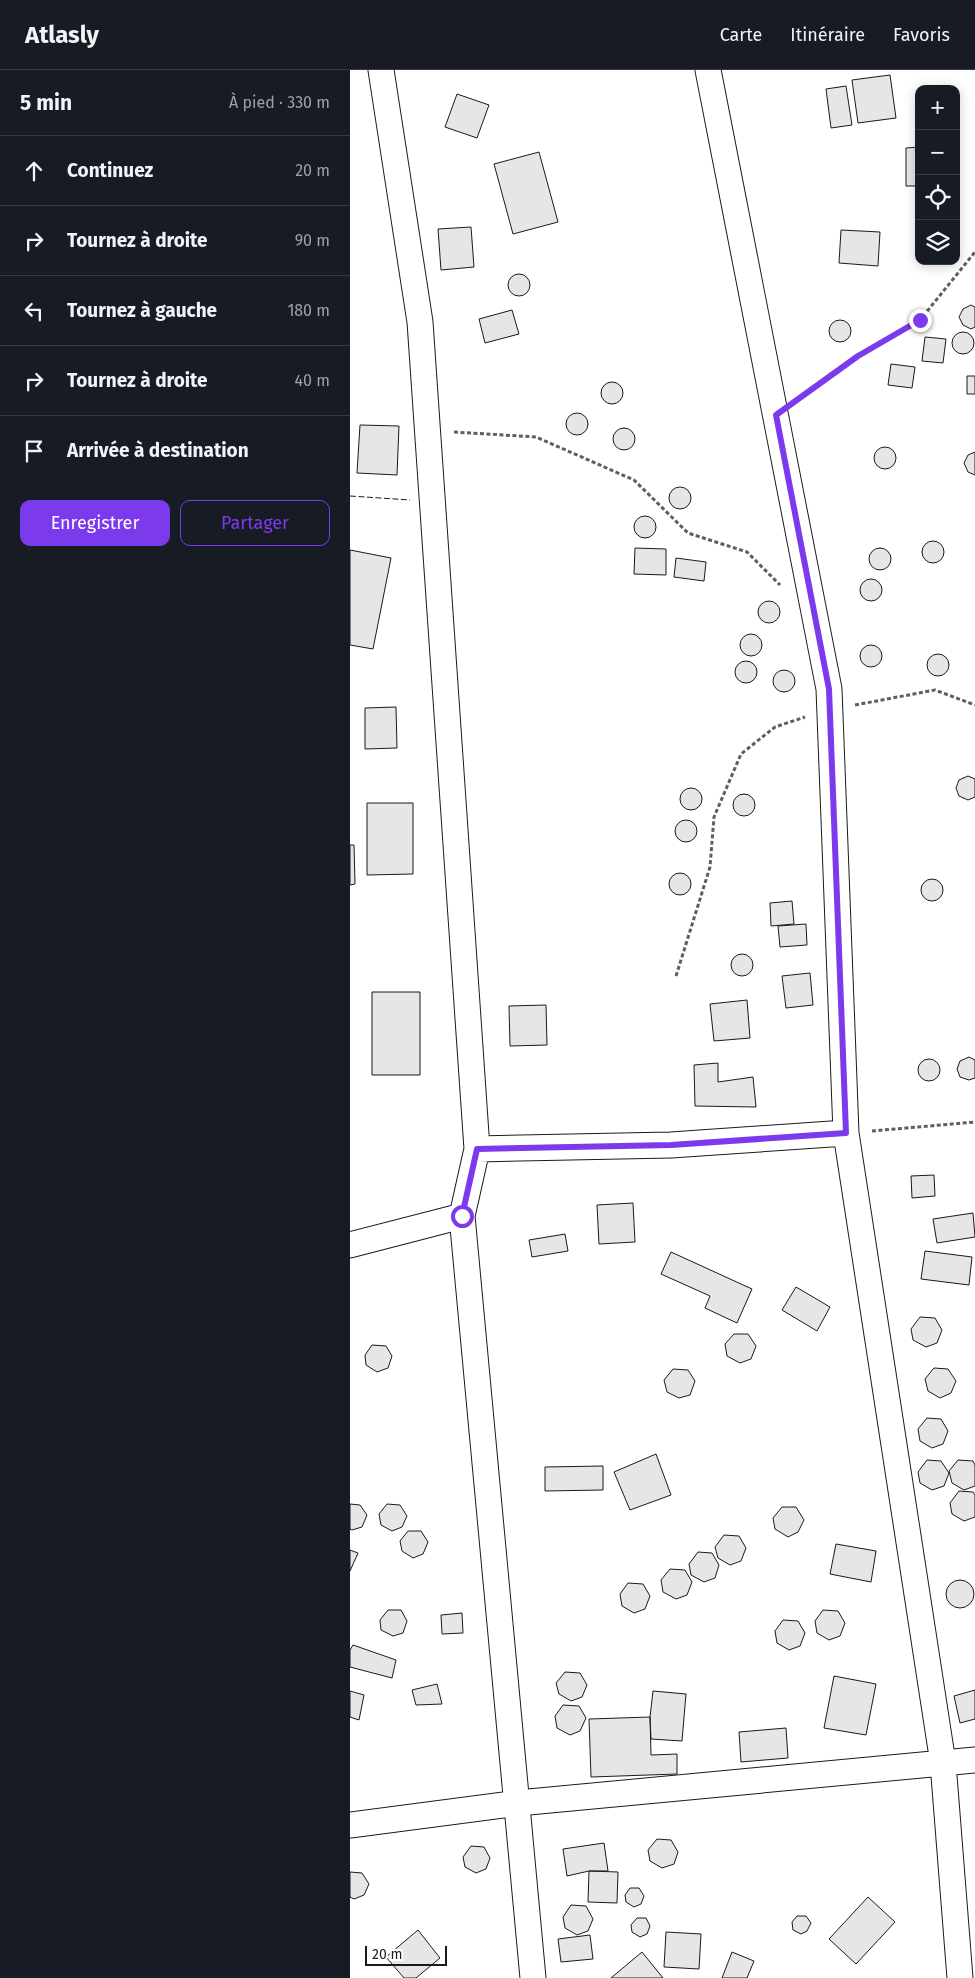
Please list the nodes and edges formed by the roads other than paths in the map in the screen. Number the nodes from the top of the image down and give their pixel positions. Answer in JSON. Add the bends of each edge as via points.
{"nodes":[{"id":1,"x":381,"y":70,"type":"edge"},
{"id":2,"x":708,"y":70,"type":"edge"},
{"id":3,"x":846,"y":1133,"type":"junction"},
{"id":4,"x":477,"y":1149,"type":"junction"},
{"id":5,"x":462,"y":1216,"type":"junction"},
{"id":6,"x":350,"y":1245,"type":"edge"},
{"id":7,"x":975,"y":1760,"type":"edge"},
{"id":8,"x":943,"y":1763,"type":"junction"},
{"id":9,"x":518,"y":1803,"type":"junction"},
{"id":10,"x":350,"y":1825,"type":"edge"},
{"id":11,"x":533,"y":1978,"type":"edge"},
{"id":12,"x":960,"y":1978,"type":"edge"}],
"edges":[{"from":1,"to":4,"type":"street","via":[[420,322]]},
{"from":2,"to":3,"type":"street","via":[[829,689]]},
{"from":3,"to":4,"type":"street","via":[[671,1145]]},
{"from":3,"to":8,"type":"street"},
{"from":4,"to":5,"type":"street"},
{"from":5,"to":6,"type":"street"},
{"from":5,"to":9,"type":"street"},
{"from":7,"to":8,"type":"street"},
{"from":8,"to":9,"type":"street"},
{"from":8,"to":12,"type":"street"},
{"from":9,"to":10,"type":"street"},
{"from":9,"to":11,"type":"street"}]}
